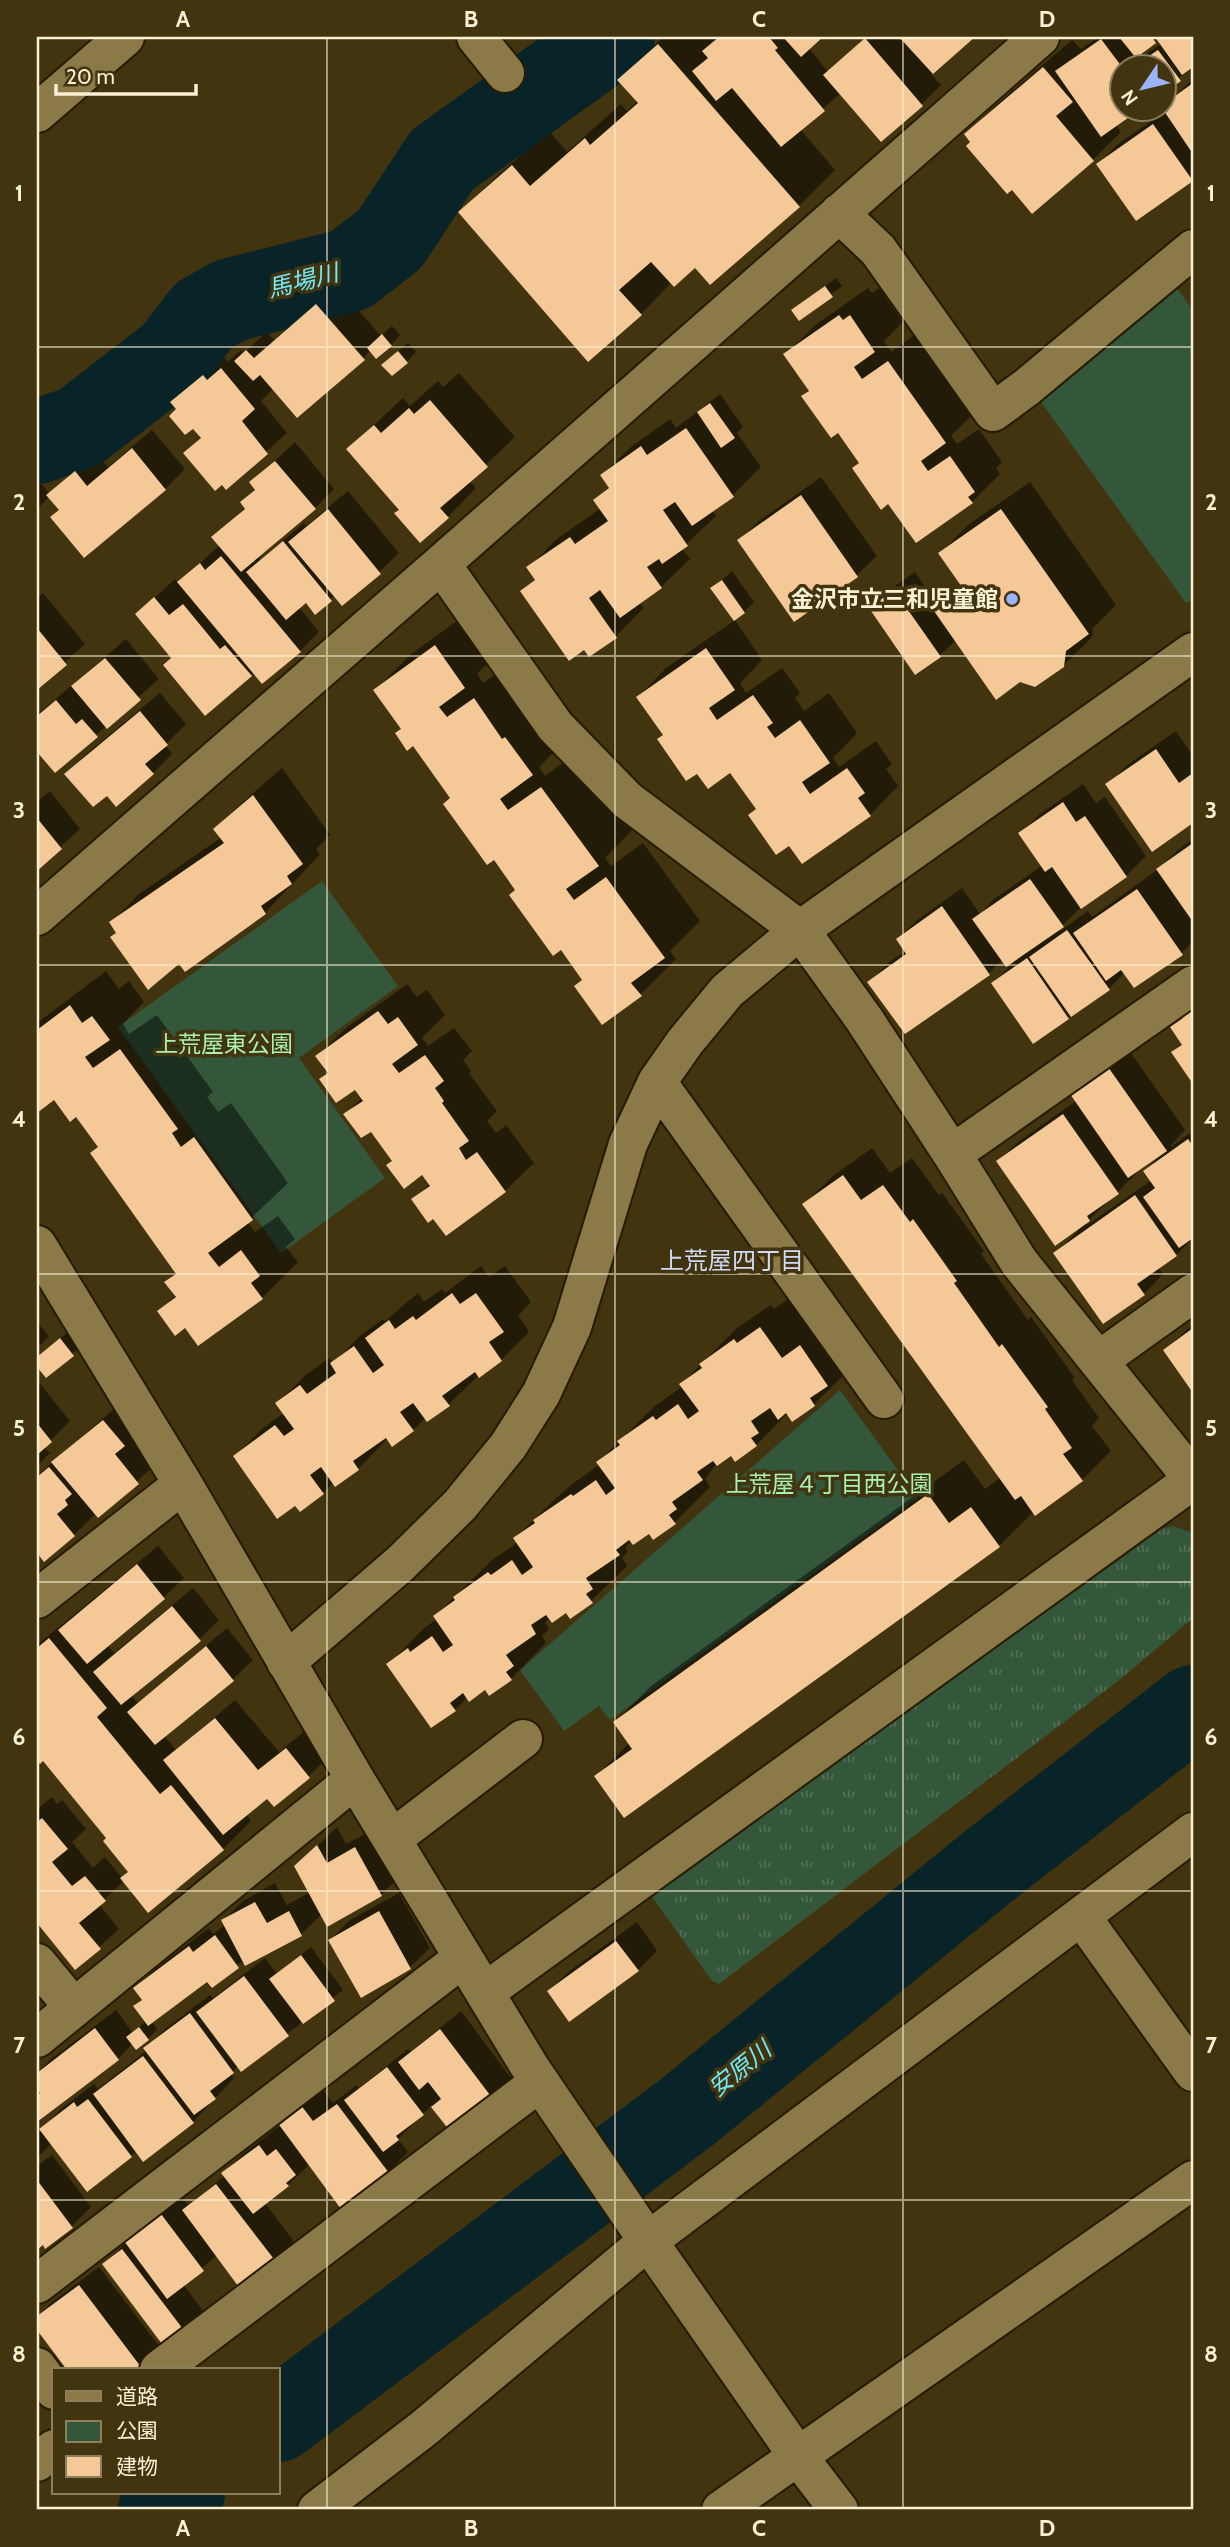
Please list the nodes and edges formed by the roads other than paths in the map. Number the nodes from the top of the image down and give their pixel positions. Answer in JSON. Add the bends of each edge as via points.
{"nodes":[{"id":1,"x":125,"y":37,"type":"edge"},
{"id":2,"x":475,"y":37,"type":"edge"},
{"id":3,"x":1040,"y":37,"type":"edge"},
{"id":4,"x":505,"y":73,"type":"dead end"},
{"id":5,"x":37,"y":113,"type":"edge"},
{"id":6,"x":839,"y":213,"type":"junction"},
{"id":7,"x":1193,"y":249,"type":"edge"},
{"id":8,"x":441,"y":564,"type":"junction"},
{"id":9,"x":1188,"y":669,"type":"edge"},
{"id":10,"x":37,"y":916,"type":"edge"},
{"id":11,"x":800,"y":930,"type":"junction"},
{"id":12,"x":1193,"y":985,"type":"edge"},
{"id":13,"x":657,"y":1082,"type":"junction"},
{"id":14,"x":952,"y":1154,"type":"junction"},
{"id":15,"x":37,"y":1245,"type":"edge"},
{"id":16,"x":1193,"y":1293,"type":"edge"},
{"id":17,"x":1098,"y":1361,"type":"junction"},
{"id":18,"x":884,"y":1399,"type":"dead end"},
{"id":19,"x":1193,"y":1480,"type":"edge"},
{"id":20,"x":183,"y":1484,"type":"junction"},
{"id":21,"x":37,"y":1599,"type":"edge"},
{"id":22,"x":286,"y":1662,"type":"junction"},
{"id":23,"x":523,"y":1739,"type":"dead end"},
{"id":24,"x":355,"y":1779,"type":"junction"},
{"id":25,"x":1193,"y":1832,"type":"edge"},
{"id":26,"x":392,"y":1839,"type":"junction"},
{"id":27,"x":1081,"y":1916,"type":"junction"},
{"id":28,"x":463,"y":1958,"type":"junction"},
{"id":29,"x":37,"y":1963,"type":"edge"},
{"id":30,"x":485,"y":1992,"type":"junction"},
{"id":31,"x":74,"y":2008,"type":"junction"},
{"id":32,"x":37,"y":2038,"type":"edge"},
{"id":33,"x":1193,"y":2072,"type":"edge"},
{"id":34,"x":540,"y":2082,"type":"junction"},
{"id":35,"x":1193,"y":2180,"type":"edge"},
{"id":36,"x":648,"y":2241,"type":"junction"},
{"id":37,"x":37,"y":2284,"type":"edge"},
{"id":38,"x":37,"y":2367,"type":"edge"},
{"id":39,"x":162,"y":2368,"type":"edge"},
{"id":40,"x":52,"y":2387,"type":"edge"},
{"id":41,"x":52,"y":2451,"type":"edge"},
{"id":42,"x":797,"y":2455,"type":"junction"},
{"id":43,"x":37,"y":2462,"type":"edge"},
{"id":44,"x":317,"y":2510,"type":"edge"},
{"id":45,"x":720,"y":2510,"type":"edge"},
{"id":46,"x":839,"y":2510,"type":"edge"}],
"edges":[{"from":1,"to":5,"type":"street"},
{"from":2,"to":4,"type":"street"},
{"from":3,"to":6,"type":"street"},
{"from":6,"to":7,"type":"street","via":[[878,250],[993,412]]},
{"from":6,"to":8,"type":"street"},
{"from":8,"to":10,"type":"street"},
{"from":8,"to":11,"type":"street","via":[[555,726],[627,800]]},
{"from":9,"to":11,"type":"street"},
{"from":11,"to":13,"type":"street","via":[[727,990]]},
{"from":11,"to":14,"type":"street"},
{"from":12,"to":14,"type":"street"},
{"from":13,"to":18,"type":"street"},
{"from":13,"to":22,"type":"street","via":[[628,1144],[572,1327],[535,1405],[460,1505],[400,1564]]},
{"from":14,"to":17,"type":"street","via":[[1018,1262]]},
{"from":15,"to":20,"type":"street"},
{"from":16,"to":17,"type":"street"},
{"from":17,"to":19,"type":"street"},
{"from":19,"to":30,"type":"street"},
{"from":20,"to":21,"type":"street"},
{"from":20,"to":22,"type":"street"},
{"from":22,"to":24,"type":"street"},
{"from":23,"to":26,"type":"street"},
{"from":24,"to":26,"type":"street"},
{"from":24,"to":31,"type":"street"},
{"from":25,"to":27,"type":"street"},
{"from":26,"to":28,"type":"street"},
{"from":27,"to":33,"type":"street"},
{"from":27,"to":36,"type":"street"},
{"from":28,"to":30,"type":"street"},
{"from":28,"to":37,"type":"street"},
{"from":29,"to":31,"type":"street"},
{"from":30,"to":34,"type":"street"},
{"from":31,"to":32,"type":"street"},
{"from":34,"to":36,"type":"street"},
{"from":34,"to":39,"type":"street"},
{"from":35,"to":42,"type":"street"},
{"from":36,"to":42,"type":"street"},
{"from":36,"to":44,"type":"street","via":[[423,2429]]},
{"from":38,"to":40,"type":"street"},
{"from":41,"to":43,"type":"street"},
{"from":42,"to":45,"type":"street"},
{"from":42,"to":46,"type":"street"}]}
